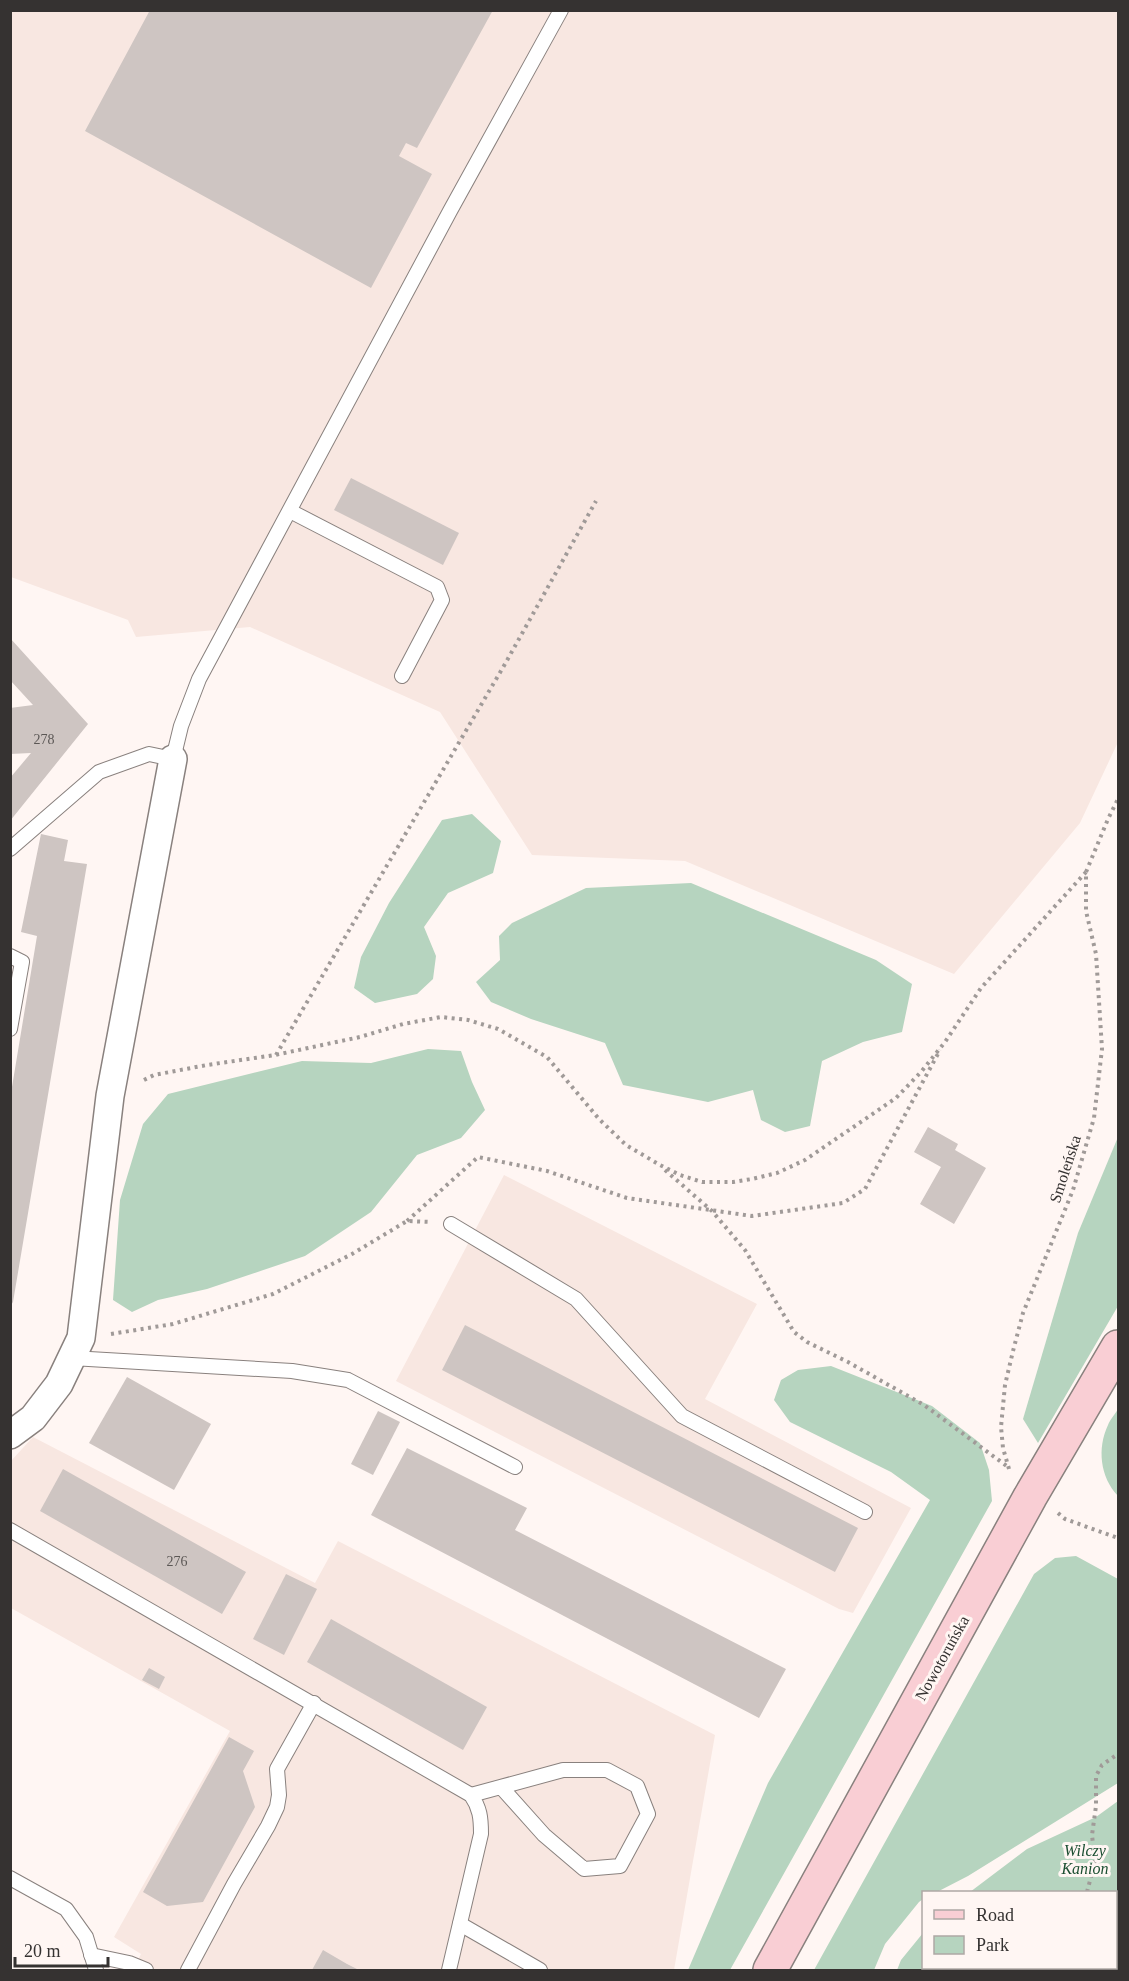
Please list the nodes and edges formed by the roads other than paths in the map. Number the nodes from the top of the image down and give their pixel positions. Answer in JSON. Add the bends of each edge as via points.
{"nodes":[{"id":1,"x":561,"y":10,"type":"edge"},
{"id":2,"x":290,"y":511,"type":"junction"},
{"id":3,"x":402,"y":676,"type":"dead end"},
{"id":4,"x":172,"y":759,"type":"junction"},
{"id":5,"x":10,"y":849,"type":"edge"},
{"id":6,"x":10,"y":956,"type":"edge"},
{"id":7,"x":10,"y":1029,"type":"edge"},
{"id":8,"x":451,"y":1224,"type":"road end"},
{"id":9,"x":1119,"y":1347,"type":"edge"},
{"id":10,"x":76,"y":1348,"type":"junction"},
{"id":11,"x":10,"y":1435,"type":"edge"},
{"id":12,"x":515,"y":1467,"type":"dead end"},
{"id":13,"x":865,"y":1512,"type":"dead end"},
{"id":14,"x":10,"y":1530,"type":"edge"},
{"id":15,"x":314,"y":1703,"type":"junction"},
{"id":16,"x":501,"y":1787,"type":"junction"},
{"id":17,"x":471,"y":1795,"type":"junction"},
{"id":18,"x":10,"y":1878,"type":"edge"},
{"id":19,"x":460,"y":1924,"type":"junction"},
{"id":20,"x":91,"y":1955,"type":"junction"},
{"id":21,"x":96,"y":1971,"type":"edge"},
{"id":22,"x":146,"y":1971,"type":"edge"},
{"id":23,"x":188,"y":1971,"type":"edge"},
{"id":24,"x":449,"y":1971,"type":"edge"},
{"id":25,"x":540,"y":1971,"type":"edge"},
{"id":26,"x":770,"y":1971,"type":"edge"}],
"edges":[{"from":1,"to":2,"type":"lane"},
{"from":2,"to":3,"type":"lane","via":[[436,587],[442,600]]},
{"from":2,"to":4,"type":"lane","via":[[199,679]]},
{"from":4,"to":5,"type":"lane","via":[[148,754],[99,772]]},
{"from":4,"to":10,"type":"street","via":[[110,1096]]},
{"from":6,"to":7,"type":"lane","via":[[22,962]]},
{"from":8,"to":13,"type":"lane","via":[[576,1299],[682,1416]]},
{"from":9,"to":26,"type":"main road","name":"Nowotoruńska","via":[[1030,1497]]},
{"from":10,"to":11,"type":"street","via":[[59,1384],[33,1418]]},
{"from":10,"to":12,"type":"lane","via":[[348,1380]]},
{"from":14,"to":15,"type":"lane"},
{"from":15,"to":17,"type":"lane"},
{"from":15,"to":23,"type":"lane","via":[[277,1769],[277,1807]]},
{"from":16,"to":16,"type":"lane","via":[[563,1770],[607,1770],[637,1786],[648,1814],[620,1866],[584,1869],[544,1835]]},
{"from":16,"to":17,"type":"lane"},
{"from":17,"to":19,"type":"lane","via":[[479,1807],[481,1834]]},
{"from":18,"to":20,"type":"lane","via":[[66,1909],[86,1937]]},
{"from":19,"to":24,"type":"lane"},
{"from":19,"to":25,"type":"lane"},
{"from":20,"to":21,"type":"lane"},
{"from":20,"to":22,"type":"lane"}]}
